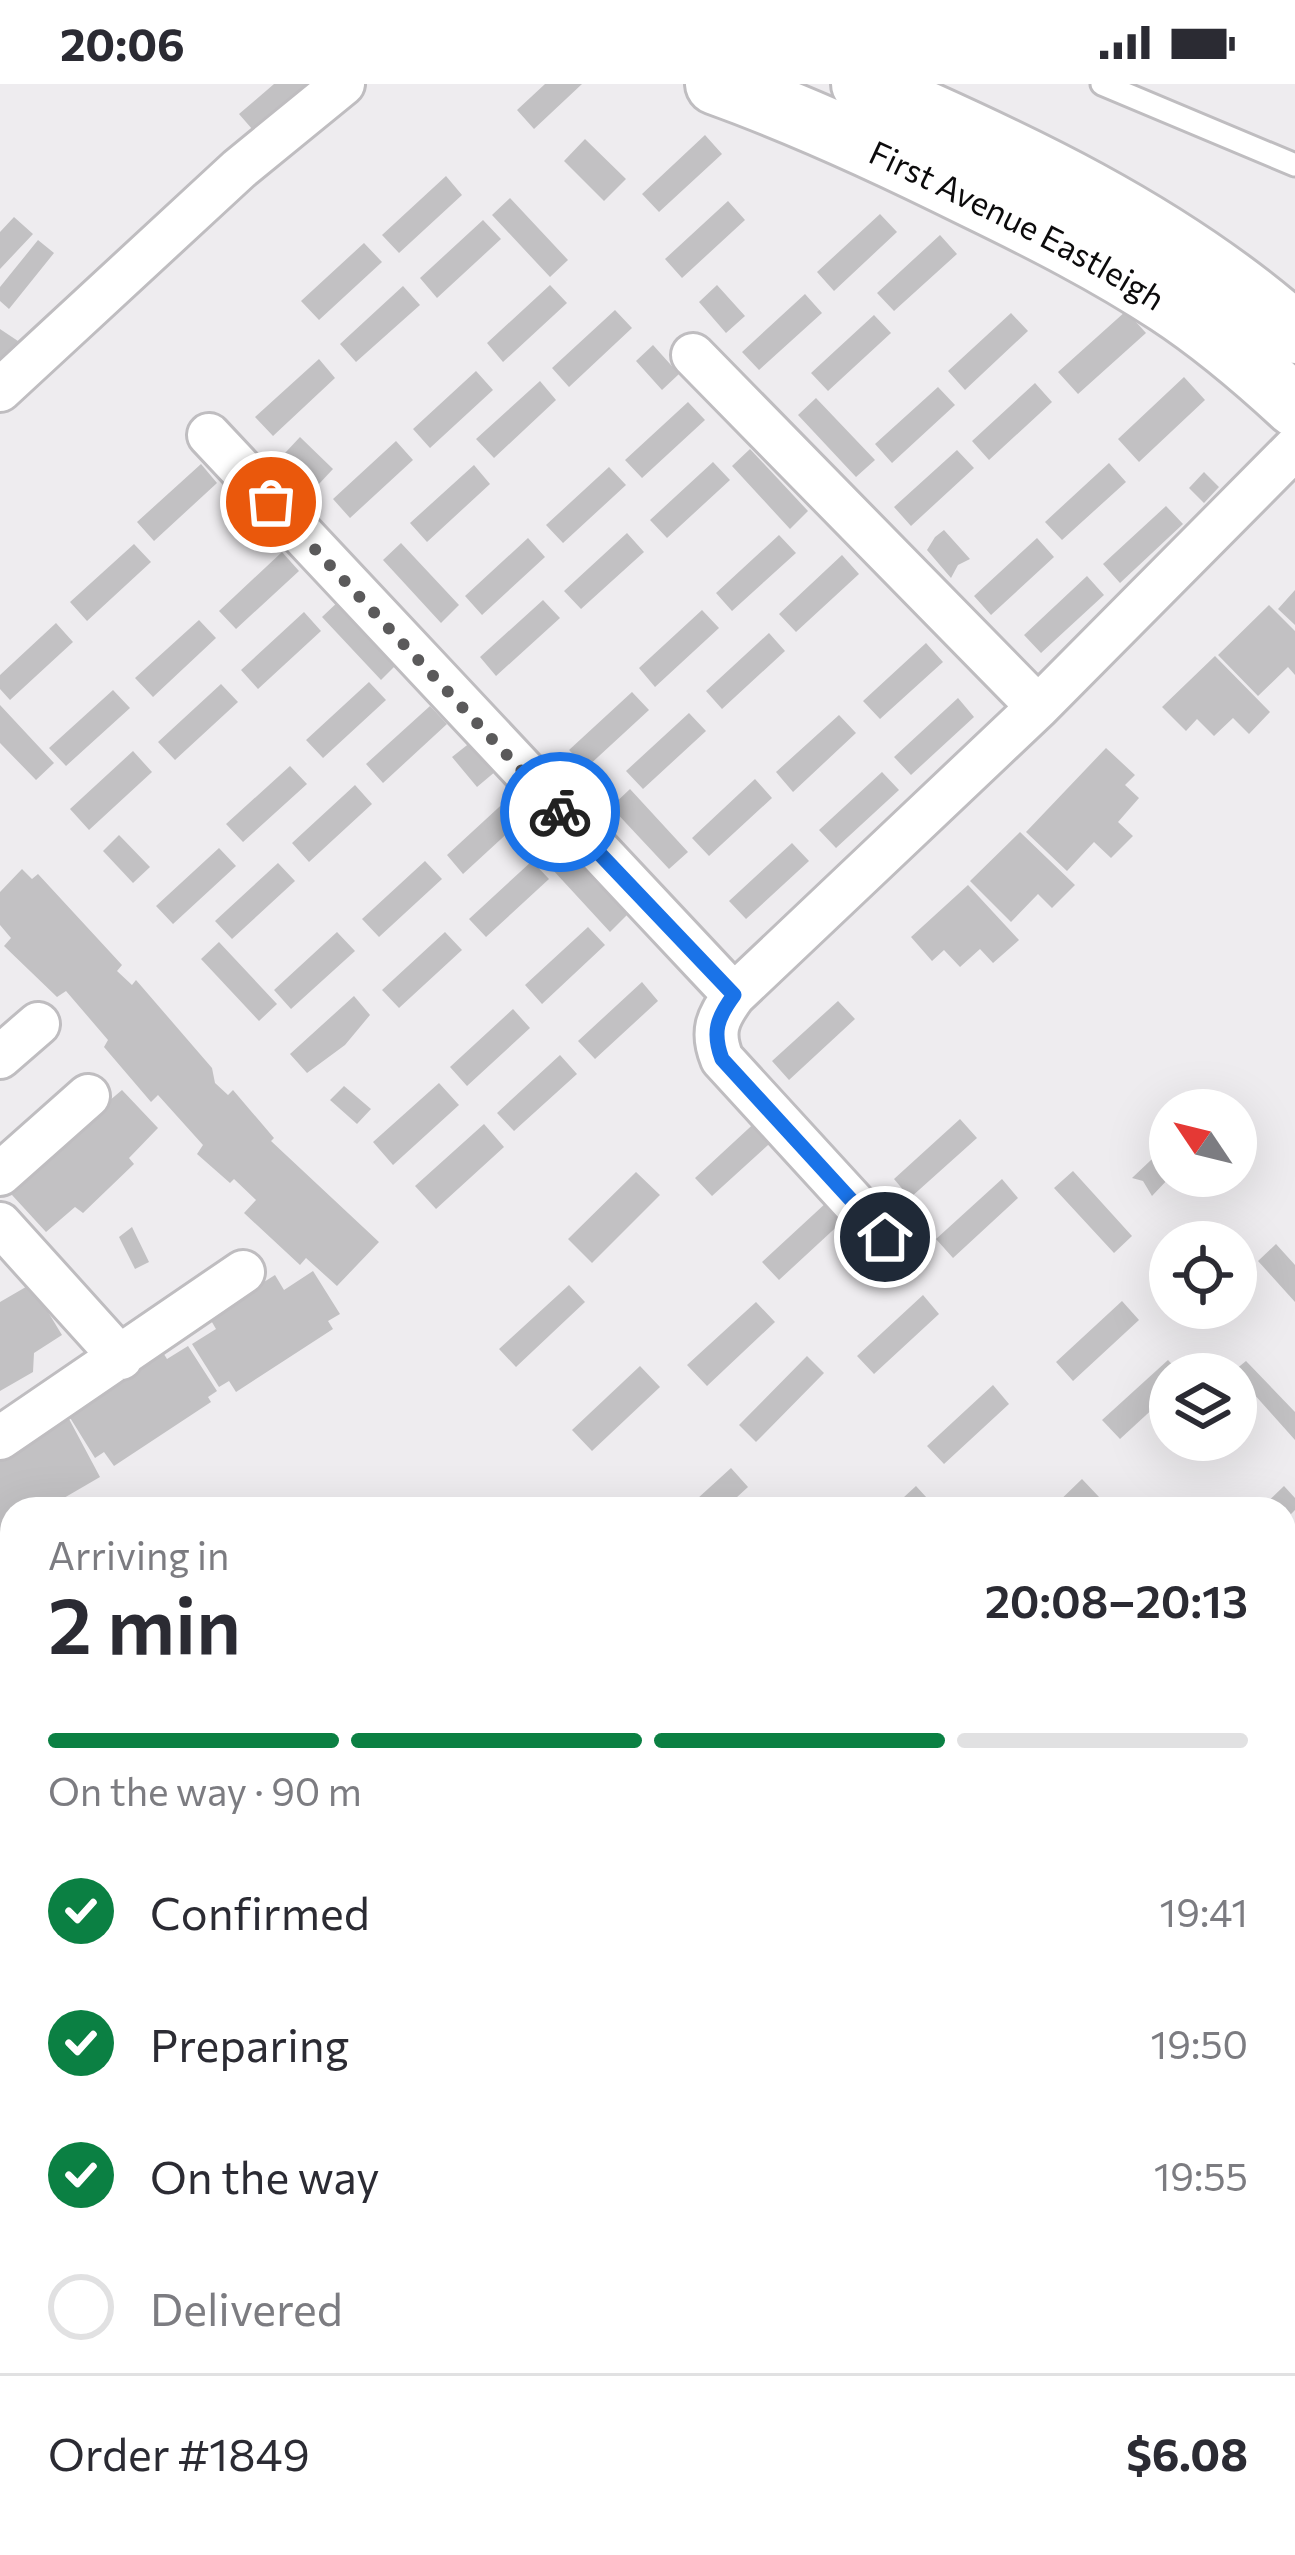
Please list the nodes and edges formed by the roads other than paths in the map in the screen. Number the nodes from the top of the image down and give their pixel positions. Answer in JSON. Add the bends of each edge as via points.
{"nodes":[{"id":1,"x":344,"y":84,"type":"edge"},
{"id":2,"x":716,"y":84,"type":"edge"},
{"id":3,"x":862,"y":84,"type":"edge"},
{"id":4,"x":1102,"y":84,"type":"edge"},
{"id":5,"x":1295,"y":166,"type":"edge"},
{"id":6,"x":1295,"y":333,"type":"edge"},
{"id":7,"x":694,"y":356,"type":"dead end"},
{"id":8,"x":0,"y":390,"type":"edge"},
{"id":9,"x":1295,"y":406,"type":"edge"},
{"id":10,"x":209,"y":436,"type":"dead end"},
{"id":11,"x":1295,"y":448,"type":"edge"},
{"id":12,"x":1039,"y":707,"type":"junction"},
{"id":13,"x":734,"y":995,"type":"junction"},
{"id":14,"x":38,"y":1024,"type":"dead end"},
{"id":15,"x":0,"y":1057,"type":"edge"},
{"id":16,"x":88,"y":1096,"type":"dead end"},
{"id":17,"x":0,"y":1174,"type":"edge"},
{"id":18,"x":0,"y":1224,"type":"edge"},
{"id":19,"x":885,"y":1237,"type":"dead end"},
{"id":20,"x":15,"y":1271,"type":"edge"},
{"id":21,"x":243,"y":1272,"type":"dead end"},
{"id":22,"x":121,"y":1358,"type":"junction"},
{"id":23,"x":0,"y":1438,"type":"edge"}],
"edges":[{"from":1,"to":8,"type":"street","via":[[238,169]]},
{"from":2,"to":9,"type":"main road","name":"First Avenue Eastleigh","via":[[1074,247],[1168,303]]},
{"from":3,"to":6,"type":"main road","name":"First Avenue Eastleigh","via":[[1171,239]]},
{"from":4,"to":5,"type":"lane"},
{"from":7,"to":12,"type":"street"},
{"from":10,"to":13,"type":"street"},
{"from":11,"to":12,"type":"street"},
{"from":12,"to":13,"type":"street"},
{"from":13,"to":19,"type":"street","via":[[715,1041],[722,1059]]},
{"from":14,"to":15,"type":"street"},
{"from":16,"to":17,"type":"street"},
{"from":18,"to":20,"type":"street"},
{"from":20,"to":22,"type":"street"},
{"from":21,"to":22,"type":"street"},
{"from":22,"to":23,"type":"street"}]}
